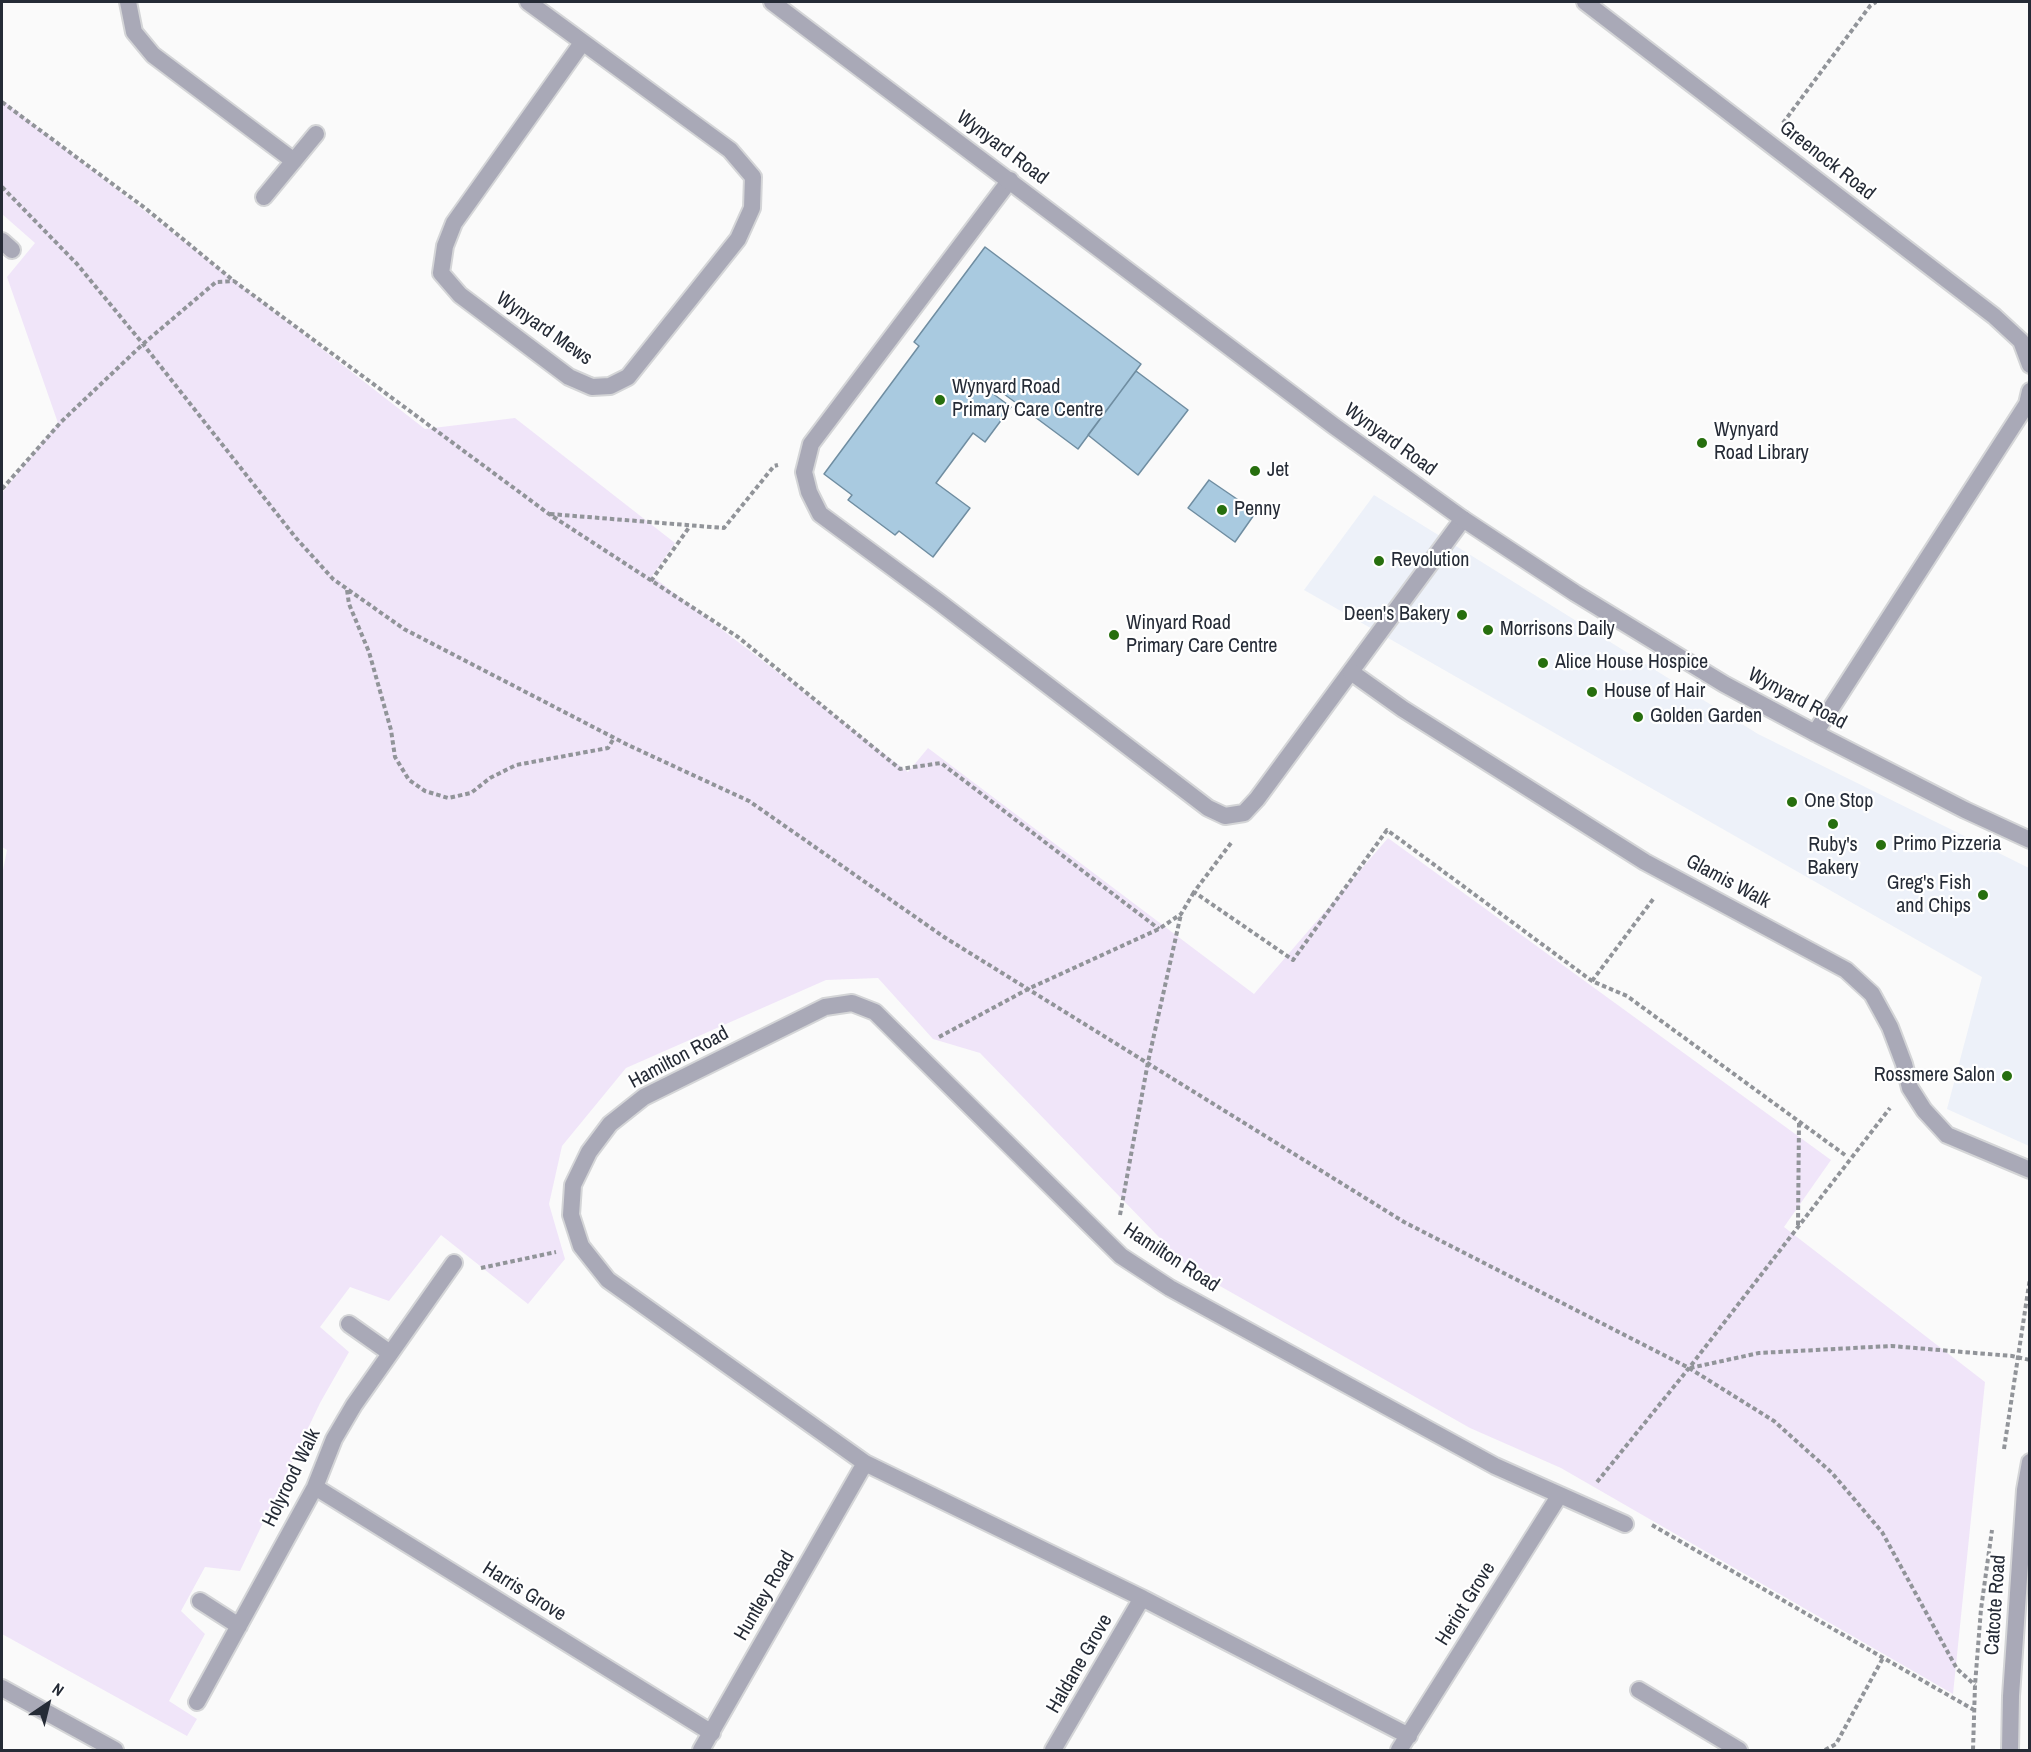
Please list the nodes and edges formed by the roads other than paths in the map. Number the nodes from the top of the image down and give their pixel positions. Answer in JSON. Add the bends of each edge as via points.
{"nodes":[{"id":1,"x":128,"y":2,"type":"edge"},
{"id":2,"x":528,"y":2,"type":"edge"},
{"id":3,"x":772,"y":2,"type":"edge"},
{"id":4,"x":1584,"y":2,"type":"edge"},
{"id":5,"x":582,"y":43,"type":"junction"},
{"id":6,"x":316,"y":134,"type":"dead end"},
{"id":7,"x":294,"y":161,"type":"junction"},
{"id":8,"x":1010,"y":180,"type":"junction"},
{"id":9,"x":264,"y":197,"type":"dead end"},
{"id":10,"x":2030,"y":365,"type":"edge"},
{"id":11,"x":2030,"y":391,"type":"edge"},
{"id":12,"x":1463,"y":519,"type":"junction"},
{"id":13,"x":1351,"y":672,"type":"junction"},
{"id":14,"x":1815,"y":734,"type":"junction"},
{"id":15,"x":2030,"y":840,"type":"edge"},
{"id":16,"x":2030,"y":1170,"type":"edge"},
{"id":17,"x":449,"y":1269,"type":"road end"},
{"id":18,"x":349,"y":1324,"type":"dead end"},
{"id":19,"x":390,"y":1353,"type":"junction"},
{"id":20,"x":2030,"y":1462,"type":"edge"},
{"id":21,"x":865,"y":1463,"type":"junction"},
{"id":22,"x":315,"y":1487,"type":"junction"},
{"id":23,"x":1559,"y":1496,"type":"junction"},
{"id":24,"x":1625,"y":1524,"type":"road end"},
{"id":25,"x":1142,"y":1598,"type":"junction"},
{"id":26,"x":200,"y":1601,"type":"dead end"},
{"id":27,"x":238,"y":1626,"type":"junction"},
{"id":28,"x":2,"y":1688,"type":"edge"},
{"id":29,"x":1638,"y":1690,"type":"dead end"},
{"id":30,"x":197,"y":1702,"type":"dead end"},
{"id":31,"x":712,"y":1732,"type":"junction"},
{"id":32,"x":1409,"y":1736,"type":"junction"},
{"id":33,"x":115,"y":1750,"type":"edge"},
{"id":34,"x":701,"y":1750,"type":"edge"},
{"id":35,"x":1053,"y":1750,"type":"edge"},
{"id":36,"x":1399,"y":1750,"type":"edge"},
{"id":37,"x":1739,"y":1750,"type":"edge"},
{"id":38,"x":2010,"y":1750,"type":"edge"}],
"edges":[{"from":1,"to":7,"type":"street","via":[[134,32],[153,56]]},
{"from":2,"to":5,"type":"street","name":"Wynyard Mews"},
{"from":3,"to":8,"type":"street","name":"Wynyard Road"},
{"from":4,"to":10,"type":"street","name":"Greenock Road","via":[[1994,316],[2021,341]]},
{"from":5,"to":5,"type":"street","name":"Wynyard Mews","via":[[730,150],[753,177],[752,208],[738,239],[628,376],[610,386],[592,387],[569,377],[460,295],[441,273],[453,223]]},
{"from":6,"to":7,"type":"street"},
{"from":7,"to":9,"type":"street"},
{"from":8,"to":12,"type":"street","name":"Wynyard Road"},
{"from":8,"to":13,"type":"street","via":[[811,444],[804,472],[820,514],[1208,808],[1225,816],[1244,813],[1257,799]]},
{"from":11,"to":14,"type":"street","via":[[2028,404]]},
{"from":12,"to":13,"type":"street"},
{"from":12,"to":14,"type":"street","name":"Wynyard Road","via":[[1575,593]]},
{"from":13,"to":16,"type":"street","name":"Glamis Walk","via":[[1403,710],[1645,861],[1846,970],[1872,994],[1890,1027],[1910,1088],[1924,1110],[1947,1135]]},
{"from":14,"to":15,"type":"street","name":"Wynyard Road"},
{"from":17,"to":19,"type":"street","name":"Holyrood Walk"},
{"from":18,"to":19,"type":"street"},
{"from":19,"to":22,"type":"street","name":"Holyrood Walk","via":[[334,1439]]},
{"from":20,"to":38,"type":"street","name":"Catcote Road","via":[[2025,1490]]},
{"from":21,"to":23,"type":"street","name":"Hamilton Road","via":[[608,1280],[581,1246],[571,1215],[573,1185],[589,1152],[610,1124],[644,1096],[825,1007],[852,1003],[876,1012],[1121,1256],[1170,1288],[1496,1466]]},
{"from":21,"to":25,"type":"street","name":"Hamilton Road"},
{"from":21,"to":31,"type":"street","name":"Huntley Road"},
{"from":22,"to":27,"type":"street","name":"Holyrood Walk"},
{"from":22,"to":31,"type":"street","name":"Harris Grove"},
{"from":23,"to":24,"type":"street","name":"Hamilton Road"},
{"from":23,"to":32,"type":"street","name":"Heriot Grove"},
{"from":25,"to":32,"type":"street","name":"Hamilton Road"},
{"from":25,"to":35,"type":"street","name":"Haldane Grove"},
{"from":26,"to":27,"type":"street"},
{"from":27,"to":30,"type":"street","name":"Holyrood Walk"},
{"from":28,"to":33,"type":"street"},
{"from":29,"to":37,"type":"street"},
{"from":31,"to":34,"type":"street","name":"Huntley Road"},
{"from":32,"to":36,"type":"street","name":"Heriot Grove"}]}
